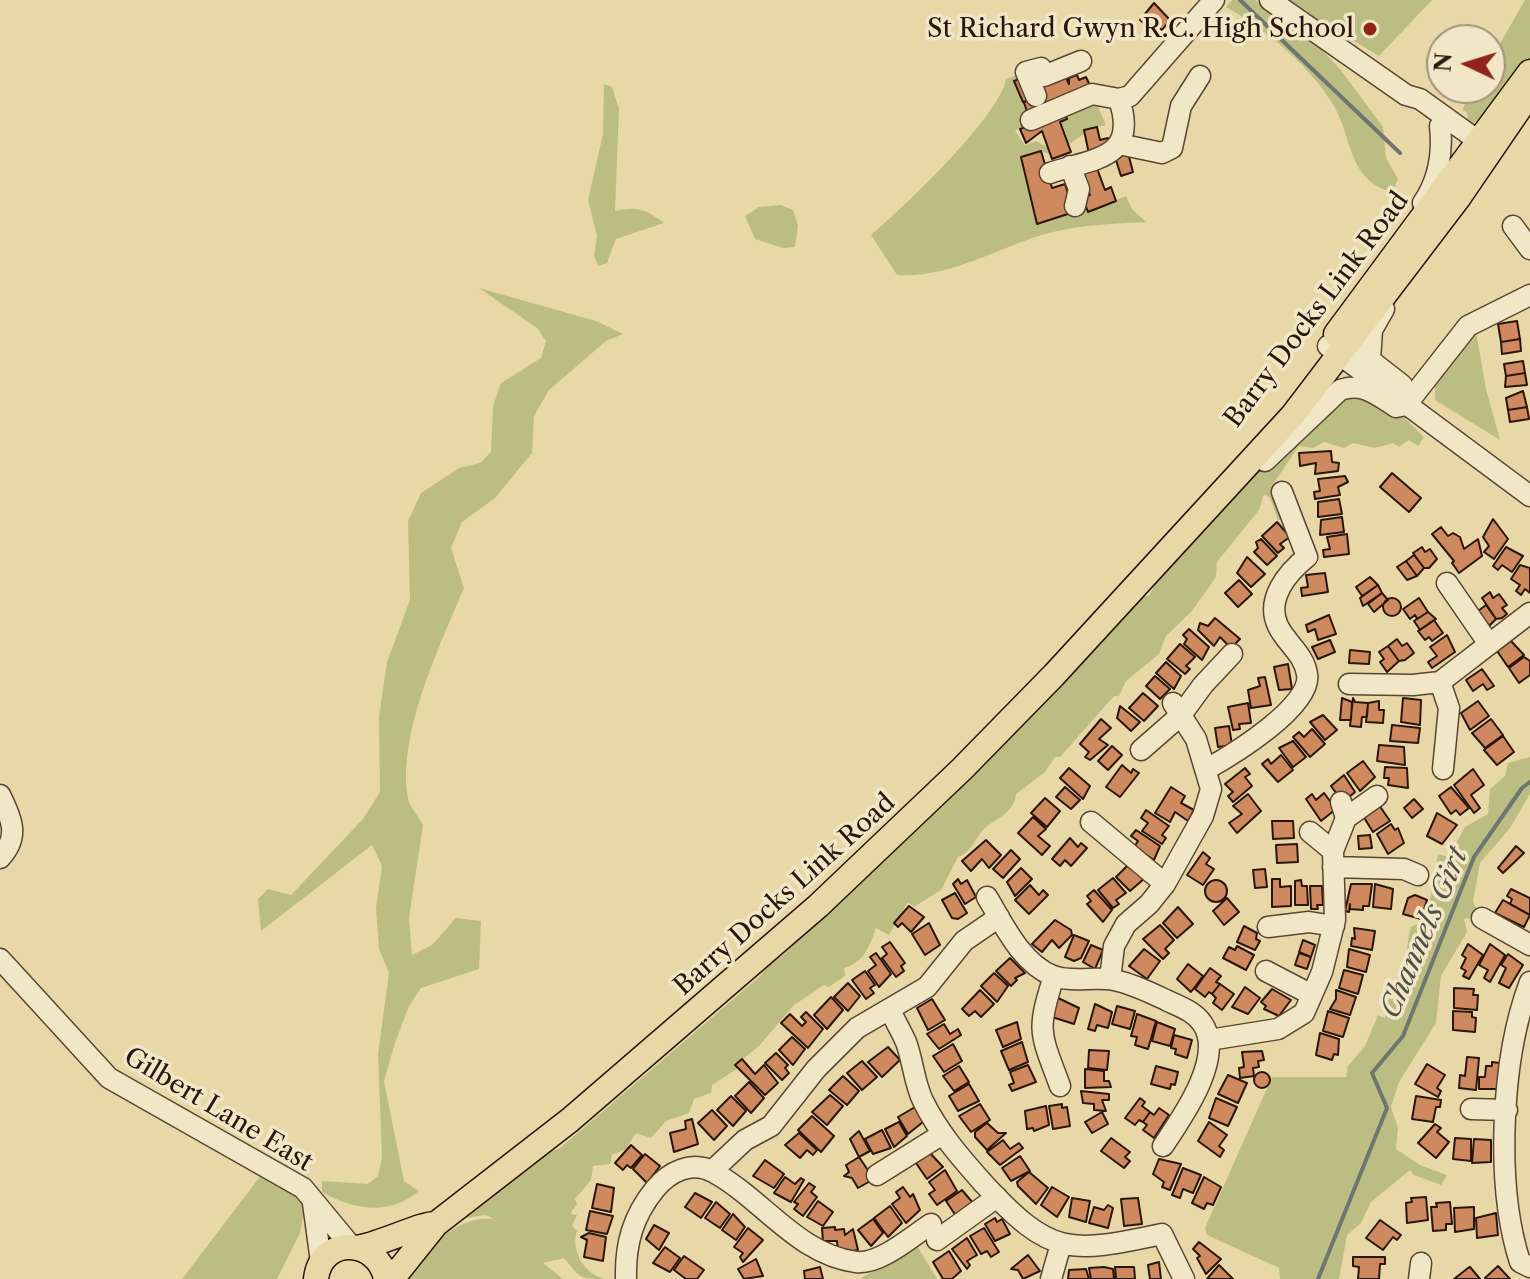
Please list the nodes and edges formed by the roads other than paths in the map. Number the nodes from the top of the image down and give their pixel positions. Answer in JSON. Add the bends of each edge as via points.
{"nodes":[{"id":1,"x":1214,"y":0,"type":"edge"},
{"id":2,"x":1270,"y":0,"type":"edge"},
{"id":3,"x":1530,"y":72,"type":"edge"},
{"id":4,"x":1200,"y":76,"type":"dead end"},
{"id":5,"x":1530,"y":93,"type":"edge"},
{"id":6,"x":1406,"y":95,"type":"junction"},
{"id":7,"x":1036,"y":96,"type":"dead end"},
{"id":8,"x":1109,"y":97,"type":"junction"},
{"id":9,"x":1031,"y":120,"type":"dead end"},
{"id":10,"x":1440,"y":126,"type":"junction"},
{"id":11,"x":1119,"y":144,"type":"junction"},
{"id":12,"x":1481,"y":150,"type":"junction"},
{"id":13,"x":1070,"y":166,"type":"junction"},
{"id":14,"x":1050,"y":173,"type":"dead end"},
{"id":15,"x":1455,"y":203,"type":"junction"},
{"id":16,"x":1075,"y":206,"type":"dead end"},
{"id":17,"x":1513,"y":226,"type":"dead end"},
{"id":18,"x":1530,"y":249,"type":"edge"},
{"id":19,"x":1372,"y":283,"type":"junction"},
{"id":20,"x":1530,"y":295,"type":"edge"},
{"id":21,"x":1338,"y":345,"type":"junction"},
{"id":22,"x":1370,"y":360,"type":"junction"},
{"id":23,"x":1406,"y":405,"type":"junction"},
{"id":24,"x":1282,"y":492,"type":"dead end"},
{"id":25,"x":1530,"y":496,"type":"edge"},
{"id":26,"x":1144,"y":577,"type":"junction"},
{"id":27,"x":1447,"y":583,"type":"dead end"},
{"id":28,"x":1529,"y":615,"type":"edge"},
{"id":29,"x":1489,"y":644,"type":"junction"},
{"id":30,"x":1232,"y":654,"type":"dead end"},
{"id":31,"x":1440,"y":682,"type":"junction"},
{"id":32,"x":1349,"y":684,"type":"dead end"},
{"id":33,"x":1177,"y":709,"type":"junction"},
{"id":34,"x":1141,"y":750,"type":"dead end"},
{"id":35,"x":1207,"y":769,"type":"junction"},
{"id":36,"x":1443,"y":769,"type":"dead end"},
{"id":37,"x":0,"y":795,"type":"edge"},
{"id":38,"x":1377,"y":796,"type":"dead end"},
{"id":39,"x":1091,"y":822,"type":"dead end"},
{"id":40,"x":1310,"y":832,"type":"dead end"},
{"id":41,"x":0,"y":858,"type":"edge"},
{"id":42,"x":1333,"y":859,"type":"junction"},
{"id":43,"x":1418,"y":875,"type":"dead end"},
{"id":44,"x":1165,"y":884,"type":"junction"},
{"id":45,"x":987,"y":897,"type":"dead end"},
{"id":46,"x":999,"y":917,"type":"junction"},
{"id":47,"x":1482,"y":918,"type":"dead end"},
{"id":48,"x":1334,"y":926,"type":"junction"},
{"id":49,"x":1268,"y":927,"type":"dead end"},
{"id":50,"x":1530,"y":945,"type":"edge"},
{"id":51,"x":0,"y":959,"type":"edge"},
{"id":52,"x":1266,"y":971,"type":"dead end"},
{"id":53,"x":1054,"y":976,"type":"junction"},
{"id":54,"x":1110,"y":979,"type":"junction"},
{"id":55,"x":1530,"y":982,"type":"edge"},
{"id":56,"x":1312,"y":995,"type":"junction"},
{"id":57,"x":889,"y":1009,"type":"junction"},
{"id":58,"x":1209,"y":1040,"type":"junction"},
{"id":59,"x":1060,"y":1086,"type":"dead end"},
{"id":60,"x":1471,"y":1109,"type":"dead end"},
{"id":61,"x":1507,"y":1110,"type":"junction"},
{"id":62,"x":941,"y":1135,"type":"junction"},
{"id":63,"x":1163,"y":1146,"type":"dead end"},
{"id":64,"x":712,"y":1171,"type":"junction"},
{"id":65,"x":877,"y":1175,"type":"dead end"},
{"id":66,"x":997,"y":1197,"type":"junction"},
{"id":67,"x":312,"y":1199,"type":"junction"},
{"id":68,"x":436,"y":1224,"type":"junction"},
{"id":69,"x":1061,"y":1244,"type":"junction"},
{"id":70,"x":356,"y":1246,"type":"junction"},
{"id":71,"x":1529,"y":1270,"type":"edge"},
{"id":72,"x":316,"y":1273,"type":"edge"},
{"id":73,"x":389,"y":1279,"type":"edge"},
{"id":74,"x":626,"y":1279,"type":"edge"},
{"id":75,"x":1051,"y":1279,"type":"edge"},
{"id":76,"x":1184,"y":1279,"type":"edge"}],
"edges":[{"from":1,"to":8,"type":"street","via":[[1130,96]]},
{"from":2,"to":6,"type":"street"},
{"from":3,"to":12,"type":"main road","name":"Barry Docks Link Road"},
{"from":4,"to":11,"type":"street","via":[[1181,106],[1172,148],[1162,153]]},
{"from":5,"to":12,"type":"main road","name":"Barry Docks Link Road"},
{"from":6,"to":10,"type":"street"},
{"from":6,"to":12,"type":"street","via":[[1420,99]]},
{"from":7,"to":8,"type":"street","via":[[1026,72],[1041,68],[1044,76],[1078,56]]},
{"from":8,"to":9,"type":"street"},
{"from":8,"to":11,"type":"street","via":[[1127,123]]},
{"from":10,"to":12,"type":"street"},
{"from":10,"to":19,"type":"street","via":[[1439,167],[1432,189],[1378,264]]},
{"from":11,"to":13,"type":"street","via":[[1113,153]]},
{"from":12,"to":15,"type":"main road","name":"Barry Docks Link Road"},
{"from":12,"to":19,"type":"main road","name":"Barry Docks Link Road"},
{"from":13,"to":14,"type":"street"},
{"from":13,"to":16,"type":"street","via":[[1079,189]]},
{"from":15,"to":21,"type":"main road","name":"Barry Docks Link Road"},
{"from":15,"to":22,"type":"street","via":[[1444,230],[1374,324]]},
{"from":17,"to":18,"type":"street"},
{"from":19,"to":21,"type":"main road","name":"Barry Docks Link Road"},
{"from":20,"to":23,"type":"street","via":[[1468,326]]},
{"from":21,"to":22,"type":"street"},
{"from":21,"to":23,"type":"street"},
{"from":21,"to":26,"type":"main road","name":"Barry Docks Link Road","via":[[1293,415]]},
{"from":22,"to":23,"type":"street","via":[[1402,385]]},
{"from":23,"to":25,"type":"street"},
{"from":23,"to":26,"type":"street","via":[[1396,407],[1357,386],[1330,396],[1183,549]]},
{"from":24,"to":35,"type":"street","via":[[1307,557],[1289,572],[1276,606],[1277,625],[1308,675],[1289,711],[1247,747]]},
{"from":26,"to":68,"type":"main road","name":"Barry Docks Link Road","via":[[962,769],[818,906],[570,1120]]},
{"from":27,"to":29,"type":"street"},
{"from":28,"to":29,"type":"street"},
{"from":29,"to":31,"type":"street"},
{"from":30,"to":33,"type":"street"},
{"from":31,"to":32,"type":"street"},
{"from":31,"to":36,"type":"street","via":[[1449,708]]},
{"from":33,"to":34,"type":"street"},
{"from":33,"to":35,"type":"street"},
{"from":35,"to":44,"type":"street","via":[[1211,789],[1203,816]]},
{"from":37,"to":41,"type":"street","via":[[14,833],[11,847]]},
{"from":38,"to":42,"type":"street","via":[[1343,810]]},
{"from":39,"to":44,"type":"street"},
{"from":40,"to":42,"type":"street"},
{"from":42,"to":43,"type":"street"},
{"from":42,"to":48,"type":"street"},
{"from":44,"to":54,"type":"street","via":[[1126,924],[1114,946]]},
{"from":45,"to":46,"type":"street"},
{"from":46,"to":53,"type":"street","via":[[1029,961]]},
{"from":46,"to":57,"type":"street","via":[[964,941],[927,987]]},
{"from":47,"to":50,"type":"street"},
{"from":48,"to":49,"type":"street","via":[[1309,922]]},
{"from":48,"to":56,"type":"street"},
{"from":51,"to":67,"type":"street","name":"Gilbert Lane East","via":[[109,1078],[255,1159]]},
{"from":52,"to":56,"type":"street"},
{"from":53,"to":54,"type":"street"},
{"from":53,"to":59,"type":"street","via":[[1041,1034]]},
{"from":54,"to":58,"type":"street","via":[[1191,1012],[1203,1023]]},
{"from":55,"to":61,"type":"street","via":[[1514,1043]]},
{"from":56,"to":58,"type":"street","via":[[1304,1013],[1278,1029]]},
{"from":57,"to":62,"type":"street"},
{"from":57,"to":64,"type":"street","via":[[857,1028],[771,1126],[745,1140]]},
{"from":58,"to":63,"type":"street","via":[[1209,1056],[1188,1110]]},
{"from":60,"to":61,"type":"street"},
{"from":61,"to":71,"type":"street","via":[[1511,1235],[1520,1262]]},
{"from":62,"to":65,"type":"street"},
{"from":62,"to":66,"type":"street"},
{"from":64,"to":66,"type":"street","via":[[817,1249],[864,1262]]},
{"from":64,"to":74,"type":"street","via":[[677,1169],[648,1197],[625,1247]]},
{"from":66,"to":69,"type":"street","via":[[1030,1231]]},
{"from":67,"to":70,"type":"street","name":"Gilbert Lane East"},
{"from":67,"to":72,"type":"street","name":"Gilbert Lane East"},
{"from":68,"to":70,"type":"main road","name":"Barry Docks Link Road","via":[[427,1222],[399,1237]]},
{"from":68,"to":73,"type":"main road","name":"Barry Docks Link Road"},
{"from":69,"to":75,"type":"street"},
{"from":69,"to":76,"type":"street","via":[[1121,1244],[1162,1234]]},
{"from":70,"to":72,"type":"main road","name":"Barry Docks Link Road","via":[[329,1253]]},
{"from":70,"to":73,"type":"main road","via":[[379,1259]]}]}
